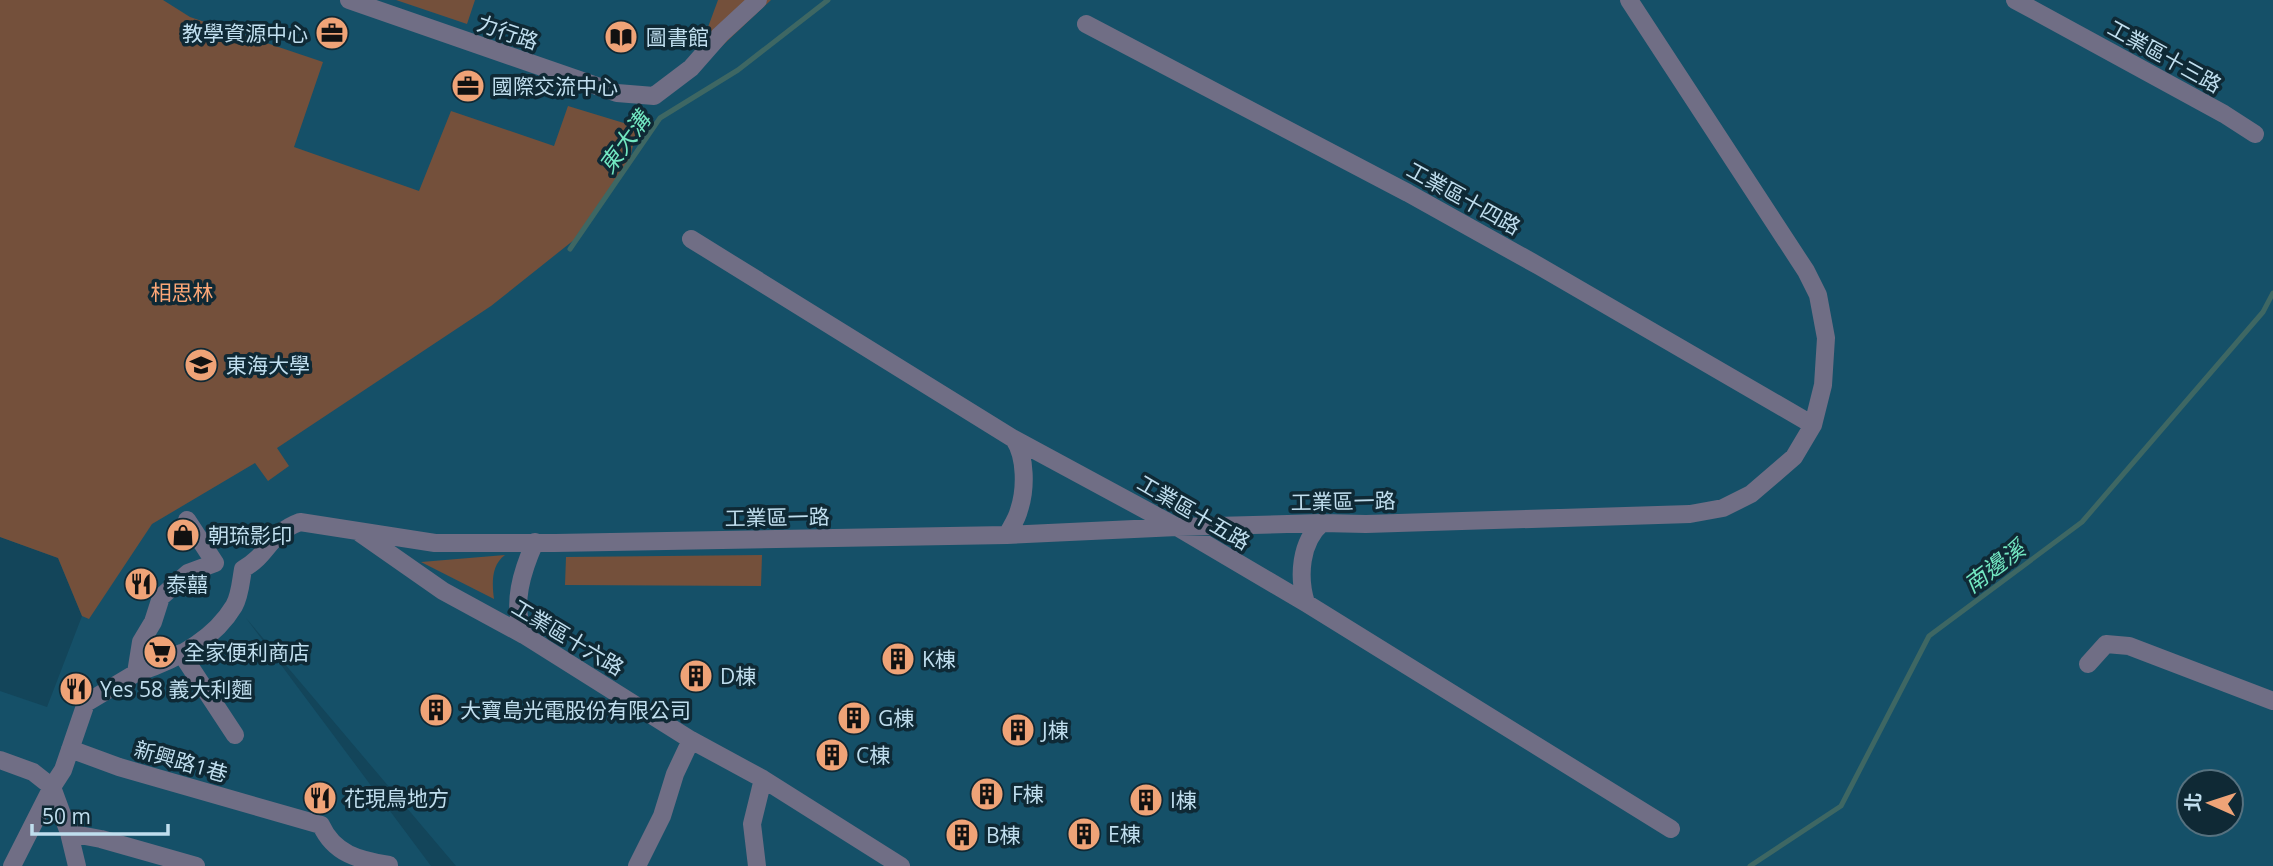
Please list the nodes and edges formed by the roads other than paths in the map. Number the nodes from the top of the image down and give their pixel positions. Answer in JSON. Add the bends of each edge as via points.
{"nodes":[{"id":1,"x":349,"y":0,"type":"edge"},
{"id":2,"x":758,"y":0,"type":"edge"},
{"id":3,"x":1629,"y":0,"type":"edge"},
{"id":4,"x":2015,"y":0,"type":"edge"},
{"id":5,"x":1086,"y":24,"type":"dead end"},
{"id":6,"x":2255,"y":134,"type":"dead end"},
{"id":7,"x":691,"y":239,"type":"dead end"},
{"id":8,"x":1813,"y":425,"type":"junction"},
{"id":9,"x":1014,"y":439,"type":"junction"},
{"id":10,"x":187,"y":520,"type":"dead end"},
{"id":11,"x":1322,"y":523,"type":"junction"},
{"id":12,"x":1177,"y":527,"type":"junction"},
{"id":13,"x":357,"y":531,"type":"junction"},
{"id":14,"x":1007,"y":535,"type":"junction"},
{"id":15,"x":535,"y":542,"type":"junction"},
{"id":16,"x":215,"y":563,"type":"junction"},
{"id":17,"x":243,"y":569,"type":"junction"},
{"id":18,"x":1306,"y":603,"type":"junction"},
{"id":19,"x":524,"y":635,"type":"junction"},
{"id":20,"x":181,"y":653,"type":"junction"},
{"id":21,"x":2088,"y":664,"type":"dead end"},
{"id":22,"x":136,"y":673,"type":"junction"},
{"id":23,"x":2273,"y":701,"type":"edge"},
{"id":24,"x":235,"y":735,"type":"dead end"},
{"id":25,"x":691,"y":740,"type":"junction"},
{"id":26,"x":70,"y":749,"type":"junction"},
{"id":27,"x":0,"y":760,"type":"edge"},
{"id":28,"x":763,"y":779,"type":"junction"},
{"id":29,"x":52,"y":786,"type":"junction"},
{"id":30,"x":1671,"y":829,"type":"dead end"},
{"id":31,"x":69,"y":833,"type":"junction"},
{"id":32,"x":388,"y":865,"type":"edge"},
{"id":33,"x":12,"y":866,"type":"edge"},
{"id":34,"x":77,"y":866,"type":"edge"},
{"id":35,"x":196,"y":866,"type":"edge"},
{"id":36,"x":637,"y":866,"type":"edge"},
{"id":37,"x":757,"y":866,"type":"edge"},
{"id":38,"x":901,"y":866,"type":"edge"}],
"edges":[{"from":1,"to":2,"type":"street","name":"力行路","via":[[617,93],[654,96],[691,68]]},
{"from":3,"to":8,"type":"street","name":"工業區一路","via":[[1818,295],[1826,366]]},
{"from":4,"to":6,"type":"street","name":"工業區十三路"},
{"from":5,"to":8,"type":"street","name":"工業區十四路","via":[[1528,259]]},
{"from":7,"to":9,"type":"street","name":"工業區十五路"},
{"from":8,"to":11,"type":"street","name":"工業區一路","via":[[1794,457],[1772,478],[1723,508],[1690,514]]},
{"from":9,"to":12,"type":"street","name":"工業區十五路"},
{"from":9,"to":14,"type":"street","via":[[1024,473],[1020,509]]},
{"from":10,"to":16,"type":"street"},
{"from":11,"to":12,"type":"street","name":"工業區一路"},
{"from":11,"to":18,"type":"street","via":[[1309,540],[1302,565]]},
{"from":12,"to":14,"type":"street","name":"工業區一路"},
{"from":12,"to":18,"type":"street","name":"工業區十五路"},
{"from":13,"to":15,"type":"street","name":"工業區一路","via":[[435,543]]},
{"from":13,"to":17,"type":"street","name":"工業區一路","via":[[300,522],[285,528],[257,561]]},
{"from":13,"to":19,"type":"street","name":"工業區十六路","via":[[443,591]]},
{"from":14,"to":15,"type":"street","name":"工業區一路"},
{"from":15,"to":19,"type":"street","via":[[521,578],[517,615]]},
{"from":16,"to":17,"type":"street"},
{"from":16,"to":22,"type":"street","via":[[188,573],[161,597],[141,642]]},
{"from":17,"to":20,"type":"street","via":[[235,604],[211,634]]},
{"from":18,"to":30,"type":"street","name":"工業區十五路"},
{"from":19,"to":25,"type":"street","name":"工業區十六路"},
{"from":20,"to":22,"type":"street"},
{"from":20,"to":24,"type":"street"},
{"from":21,"to":23,"type":"street","via":[[2106,644],[2129,646]]},
{"from":22,"to":26,"type":"street","via":[[86,703]]},
{"from":25,"to":28,"type":"street","name":"工業區十六路"},
{"from":25,"to":36,"type":"street"},
{"from":26,"to":29,"type":"street"},
{"from":26,"to":32,"type":"street","name":"新興路1巷","via":[[321,825],[327,839],[356,859]]},
{"from":27,"to":29,"type":"street","via":[[33,772]]},
{"from":28,"to":37,"type":"street","via":[[752,824]]},
{"from":28,"to":38,"type":"street","name":"工業區十六路"},
{"from":29,"to":31,"type":"street"},
{"from":29,"to":33,"type":"street"},
{"from":31,"to":34,"type":"street"},
{"from":31,"to":35,"type":"street"}]}
